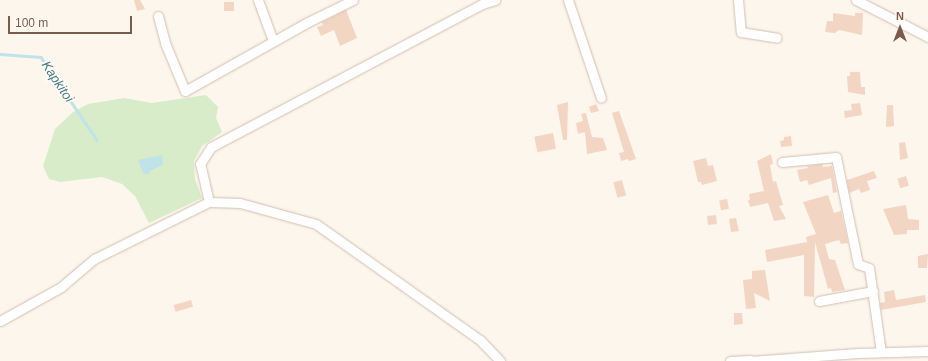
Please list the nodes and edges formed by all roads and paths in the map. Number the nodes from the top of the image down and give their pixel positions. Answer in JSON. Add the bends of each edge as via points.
{"nodes":[{"id":1,"x":258,"y":0,"type":"edge"},
{"id":2,"x":353,"y":0,"type":"edge"},
{"id":3,"x":495,"y":0,"type":"edge"},
{"id":4,"x":568,"y":0,"type":"edge"},
{"id":5,"x":738,"y":0,"type":"edge"},
{"id":6,"x":856,"y":0,"type":"edge"},
{"id":7,"x":158,"y":16,"type":"dead end"},
{"id":8,"x":928,"y":37,"type":"edge"},
{"id":9,"x":777,"y":38,"type":"dead end"},
{"id":10,"x":274,"y":42,"type":"junction"},
{"id":11,"x":601,"y":98,"type":"dead end"},
{"id":12,"x":782,"y":162,"type":"dead end"},
{"id":13,"x":209,"y":202,"type":"junction"},
{"id":14,"x":873,"y":291,"type":"junction"},
{"id":15,"x":819,"y":301,"type":"dead end"},
{"id":16,"x":0,"y":322,"type":"edge"},
{"id":17,"x":928,"y":350,"type":"edge"},
{"id":18,"x":881,"y":352,"type":"junction"},
{"id":19,"x":813,"y":359,"type":"edge"},
{"id":20,"x":750,"y":360,"type":"edge"},
{"id":21,"x":500,"y":361,"type":"edge"},
{"id":22,"x":730,"y":361,"type":"edge"}],
"edges":[{"from":1,"to":10,"type":"street"},
{"from":2,"to":10,"type":"street"},
{"from":3,"to":13,"type":"street","via":[[482,4],[211,147],[200,164]]},
{"from":4,"to":11,"type":"street"},
{"from":5,"to":9,"type":"street","via":[[741,32]]},
{"from":6,"to":8,"type":"street"},
{"from":7,"to":10,"type":"street","via":[[165,43],[185,91]]},
{"from":12,"to":14,"type":"street","via":[[836,157],[858,264],[869,268]]},
{"from":13,"to":16,"type":"street","via":[[94,259],[61,287]]},
{"from":13,"to":21,"type":"street","via":[[240,203],[316,224],[480,340]]},
{"from":14,"to":15,"type":"street"},
{"from":14,"to":18,"type":"street"},
{"from":17,"to":18,"type":"street"},
{"from":18,"to":19,"type":"street"},
{"from":19,"to":20,"type":"street"},
{"from":20,"to":22,"type":"street"}]}
